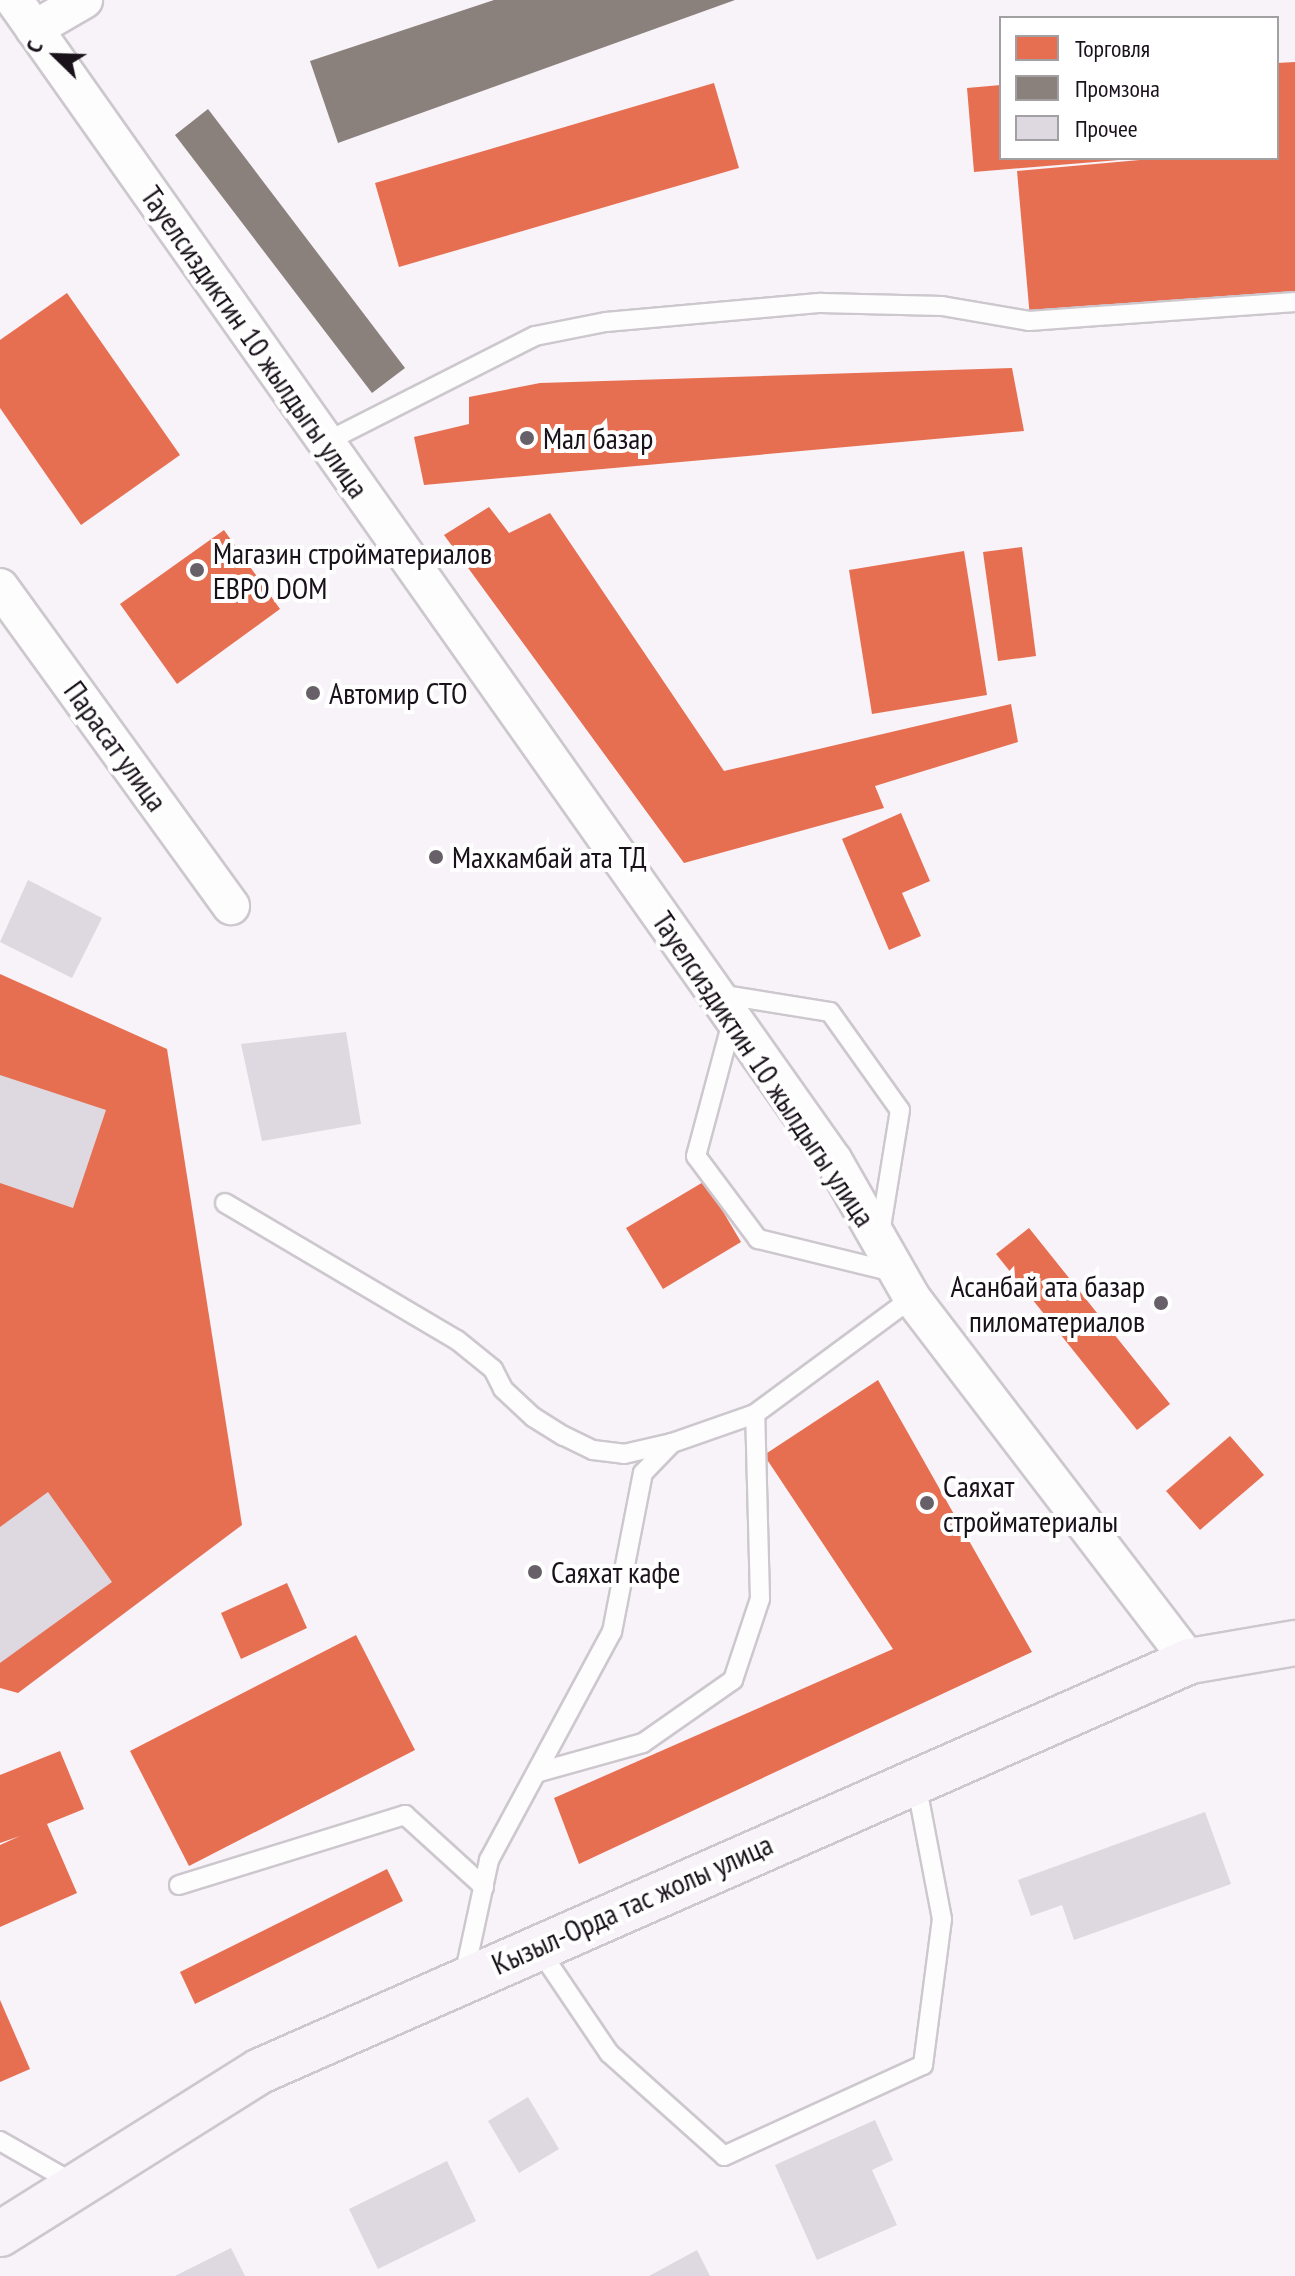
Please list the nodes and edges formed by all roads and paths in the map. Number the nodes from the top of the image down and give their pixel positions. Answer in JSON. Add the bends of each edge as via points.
{"nodes":[{"id":1,"x":14,"y":0,"type":"edge"},
{"id":2,"x":84,"y":0,"type":"edge"},
{"id":3,"x":34,"y":29,"type":"junction"},
{"id":4,"x":1295,"y":302,"type":"edge"},
{"id":5,"x":326,"y":442,"type":"junction"},
{"id":6,"x":0,"y":587,"type":"edge"},
{"id":7,"x":231,"y":906,"type":"dead end"},
{"id":8,"x":724,"y":1006,"type":"junction"},
{"id":9,"x":225,"y":1203,"type":"dead end"},
{"id":10,"x":879,"y":1241,"type":"junction"},
{"id":11,"x":906,"y":1286,"type":"junction"},
{"id":12,"x":755,"y":1414,"type":"junction"},
{"id":13,"x":672,"y":1443,"type":"junction"},
{"id":14,"x":1295,"y":1643,"type":"edge"},
{"id":15,"x":1190,"y":1661,"type":"junction"},
{"id":16,"x":539,"y":1772,"type":"junction"},
{"id":17,"x":916,"y":1780,"type":"junction"},
{"id":18,"x":179,"y":1885,"type":"dead end"},
{"id":19,"x":484,"y":1887,"type":"junction"},
{"id":20,"x":536,"y":1946,"type":"junction"},
{"id":21,"x":463,"y":1979,"type":"junction"},
{"id":22,"x":0,"y":2141,"type":"edge"},
{"id":23,"x":78,"y":2185,"type":"junction"},
{"id":24,"x":0,"y":2234,"type":"edge"}],
"edges":[{"from":1,"to":3,"type":"street","name":"Тауелсиздиктин 10 жылдыгы улица"},
{"from":2,"to":3,"type":"street"},
{"from":3,"to":5,"type":"street","name":"Тауелсиздиктин 10 жылдыгы улица"},
{"from":4,"to":5,"type":"lane","via":[[1029,321],[942,306],[821,303],[606,322],[535,336]]},
{"from":5,"to":8,"type":"street","name":"Тауелсиздиктин 10 жылдыгы улица"},
{"from":6,"to":7,"type":"street","name":"Парасат улица"},
{"from":8,"to":10,"type":"street","name":"Тауелсиздиктин 10 жылдыгы улица","via":[[834,1161]]},
{"from":8,"to":10,"type":"lane","via":[[830,1012],[900,1110]]},
{"from":8,"to":11,"type":"lane","via":[[696,1156],[758,1239]]},
{"from":9,"to":13,"type":"lane","via":[[457,1340],[493,1369],[503,1389],[533,1417],[564,1436],[593,1450],[624,1454]]},
{"from":10,"to":11,"type":"street","name":"Тауелсиздиктин 10 жылдыгы улица"},
{"from":11,"to":12,"type":"lane"},
{"from":11,"to":15,"type":"street","name":"Тауелсиздиктин 10 жылдыгы улица"},
{"from":12,"to":13,"type":"lane"},
{"from":12,"to":16,"type":"lane","via":[[760,1599],[733,1680],[643,1743]]},
{"from":13,"to":16,"type":"lane","via":[[643,1473],[612,1632]]},
{"from":14,"to":15,"type":"main road","name":"Кызыл-Орда тас жолы улица"},
{"from":15,"to":17,"type":"main road","name":"Кызыл-Орда тас жолы улица"},
{"from":16,"to":19,"type":"lane","via":[[489,1860]]},
{"from":17,"to":20,"type":"main road","name":"Кызыл-Орда тас жолы улица"},
{"from":17,"to":20,"type":"lane","via":[[942,1919],[923,2065],[724,2156],[609,2053]]},
{"from":18,"to":19,"type":"lane","via":[[405,1815]]},
{"from":19,"to":21,"type":"lane"},
{"from":20,"to":21,"type":"main road","name":"Кызыл-Орда тас жолы улица"},
{"from":21,"to":23,"type":"main road","name":"Кызыл-Орда тас жолы улица","via":[[260,2071]]},
{"from":22,"to":23,"type":"lane"},
{"from":23,"to":24,"type":"main road","name":"Кызыл-Орда тас жолы улица"}]}
